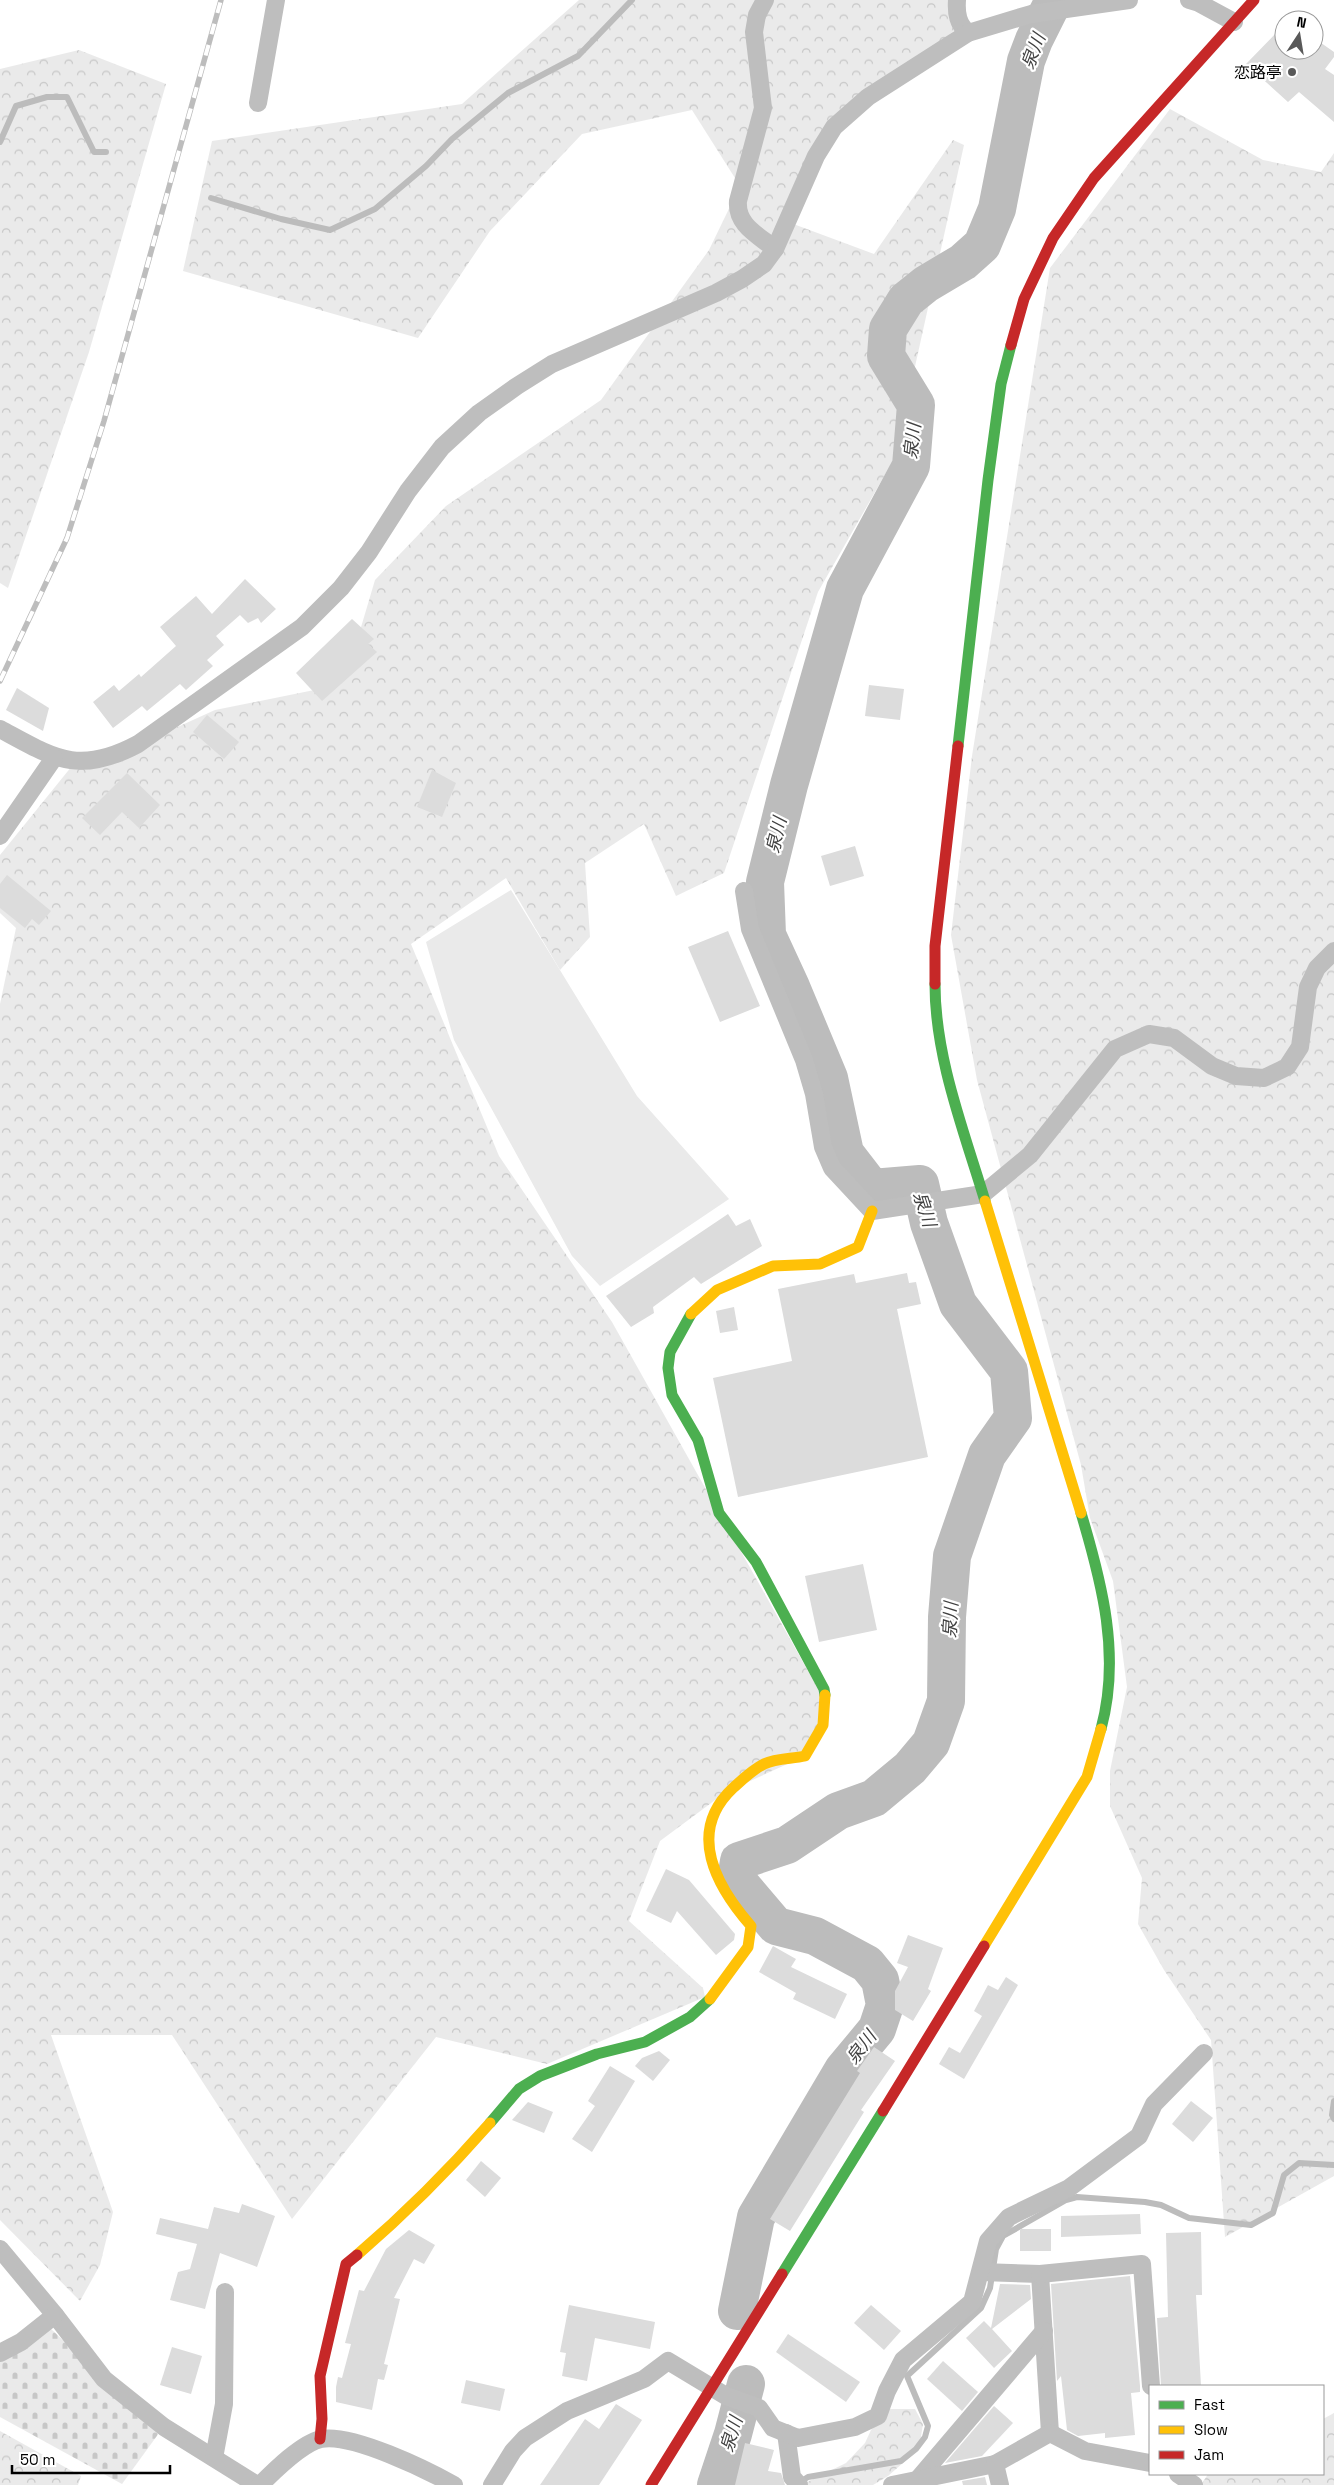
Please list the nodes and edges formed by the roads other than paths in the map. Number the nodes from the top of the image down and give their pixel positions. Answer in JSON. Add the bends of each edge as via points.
{"nodes":[{"id":1,"x":276,"y":0,"type":"edge"},
{"id":2,"x":765,"y":0,"type":"edge"},
{"id":3,"x":957,"y":0,"type":"edge"},
{"id":4,"x":1129,"y":0,"type":"edge"},
{"id":5,"x":1189,"y":0,"type":"edge"},
{"id":6,"x":1254,"y":0,"type":"edge"},
{"id":7,"x":1234,"y":22,"type":"junction"},
{"id":8,"x":968,"y":34,"type":"junction"},
{"id":9,"x":258,"y":102,"type":"dead end"},
{"id":10,"x":775,"y":249,"type":"junction"},
{"id":11,"x":0,"y":729,"type":"edge"},
{"id":12,"x":54,"y":758,"type":"junction"},
{"id":13,"x":0,"y":836,"type":"edge"},
{"id":14,"x":744,"y":891,"type":"dead end"},
{"id":15,"x":1334,"y":951,"type":"edge"},
{"id":16,"x":983,"y":1194,"type":"junction"},
{"id":17,"x":872,"y":1211,"type":"junction"},
{"id":18,"x":1204,"y":2053,"type":"dead end"},
{"id":19,"x":0,"y":2250,"type":"edge"},
{"id":20,"x":988,"y":2273,"type":"junction"},
{"id":21,"x":1040,"y":2274,"type":"junction"},
{"id":22,"x":225,"y":2292,"type":"dead end"},
{"id":23,"x":55,"y":2315,"type":"junction"},
{"id":24,"x":1044,"y":2331,"type":"junction"},
{"id":25,"x":0,"y":2354,"type":"edge"},
{"id":26,"x":1151,"y":2385,"type":"edge"},
{"id":27,"x":719,"y":2391,"type":"junction"},
{"id":28,"x":786,"y":2433,"type":"junction"},
{"id":29,"x":1050,"y":2433,"type":"junction"},
{"id":30,"x":320,"y":2439,"type":"junction"},
{"id":31,"x":214,"y":2458,"type":"junction"},
{"id":32,"x":1149,"y":2463,"type":"edge"},
{"id":33,"x":995,"y":2464,"type":"junction"},
{"id":34,"x":1179,"y":2475,"type":"edge"},
{"id":35,"x":918,"y":2480,"type":"junction"},
{"id":36,"x":796,"y":2481,"type":"edge"},
{"id":37,"x":258,"y":2485,"type":"edge"},
{"id":38,"x":454,"y":2485,"type":"edge"},
{"id":39,"x":492,"y":2485,"type":"edge"},
{"id":40,"x":652,"y":2485,"type":"edge"},
{"id":41,"x":892,"y":2485,"type":"edge"},
{"id":42,"x":1000,"y":2485,"type":"edge"},
{"id":43,"x":1194,"y":2485,"type":"edge"}],
"edges":[{"from":1,"to":9,"type":"street"},
{"from":2,"to":10,"type":"street","via":[[754,32],[763,108],[737,212],[742,222]]},
{"from":3,"to":8,"type":"street","via":[[960,26]]},
{"from":4,"to":8,"type":"street","via":[[1031,14]]},
{"from":5,"to":7,"type":"street"},
{"from":6,"to":7,"type":"street"},
{"from":7,"to":16,"type":"street","via":[[1094,178],[1052,238],[1024,299],[1001,384],[935,946],[935,997],[941,1045]]},
{"from":8,"to":10,"type":"street","via":[[868,97],[837,122],[816,156]]},
{"from":10,"to":12,"type":"street","via":[[764,264],[742,279],[552,364],[516,386],[479,413],[442,447],[341,588],[302,627],[138,744],[115,756],[88,761]]},
{"from":11,"to":12,"type":"street"},
{"from":12,"to":13,"type":"street"},
{"from":14,"to":17,"type":"street","via":[[750,929],[804,1060],[814,1094],[823,1147],[832,1168]]},
{"from":15,"to":16,"type":"street","via":[[1317,968],[1308,987],[1300,1047],[1287,1068],[1264,1078],[1236,1076],[1212,1066],[1174,1038],[1150,1034],[1115,1049],[1030,1155]]},
{"from":16,"to":17,"type":"street"},
{"from":16,"to":27,"type":"street","via":[[1098,1571],[1109,1624],[1110,1675],[1102,1726],[1087,1777],[1060,1824]]},
{"from":17,"to":30,"type":"street","via":[[858,1247],[820,1264],[773,1266],[716,1290],[692,1312],[670,1352],[668,1368],[672,1395],[698,1440],[719,1513],[756,1562],[824,1689],[826,1709],[821,1732],[805,1756],[764,1764],[726,1792],[712,1815],[708,1847],[716,1879],[736,1911],[751,1926],[748,1947],[713,1997],[690,2017],[645,2042],[597,2054],[540,2076],[519,2089],[446,2174],[346,2264],[320,2376]]},
{"from":18,"to":20,"type":"street","via":[[1154,2104],[1139,2136],[1069,2188],[1009,2217],[988,2241]]},
{"from":19,"to":23,"type":"street"},
{"from":20,"to":21,"type":"street"},
{"from":20,"to":28,"type":"street","via":[[972,2302],[903,2360],[878,2416],[855,2427],[798,2438]]},
{"from":21,"to":24,"type":"street"},
{"from":21,"to":26,"type":"street","via":[[1142,2264]]},
{"from":22,"to":31,"type":"street","via":[[224,2404]]},
{"from":23,"to":25,"type":"street"},
{"from":23,"to":31,"type":"street","via":[[104,2379],[164,2427]]},
{"from":24,"to":29,"type":"street"},
{"from":24,"to":35,"type":"street"},
{"from":27,"to":28,"type":"street","via":[[759,2408],[773,2428]]},
{"from":27,"to":39,"type":"street","via":[[668,2362],[644,2378],[567,2411],[525,2438]]},
{"from":27,"to":40,"type":"street"},
{"from":28,"to":36,"type":"street"},
{"from":29,"to":32,"type":"street","via":[[1085,2451]]},
{"from":29,"to":33,"type":"street"},
{"from":30,"to":37,"type":"street","via":[[284,2460]]},
{"from":30,"to":38,"type":"street","via":[[342,2439],[368,2447],[428,2470]]},
{"from":31,"to":37,"type":"street"},
{"from":33,"to":35,"type":"street"},
{"from":33,"to":42,"type":"street"},
{"from":34,"to":43,"type":"street"},
{"from":35,"to":41,"type":"street"}]}
